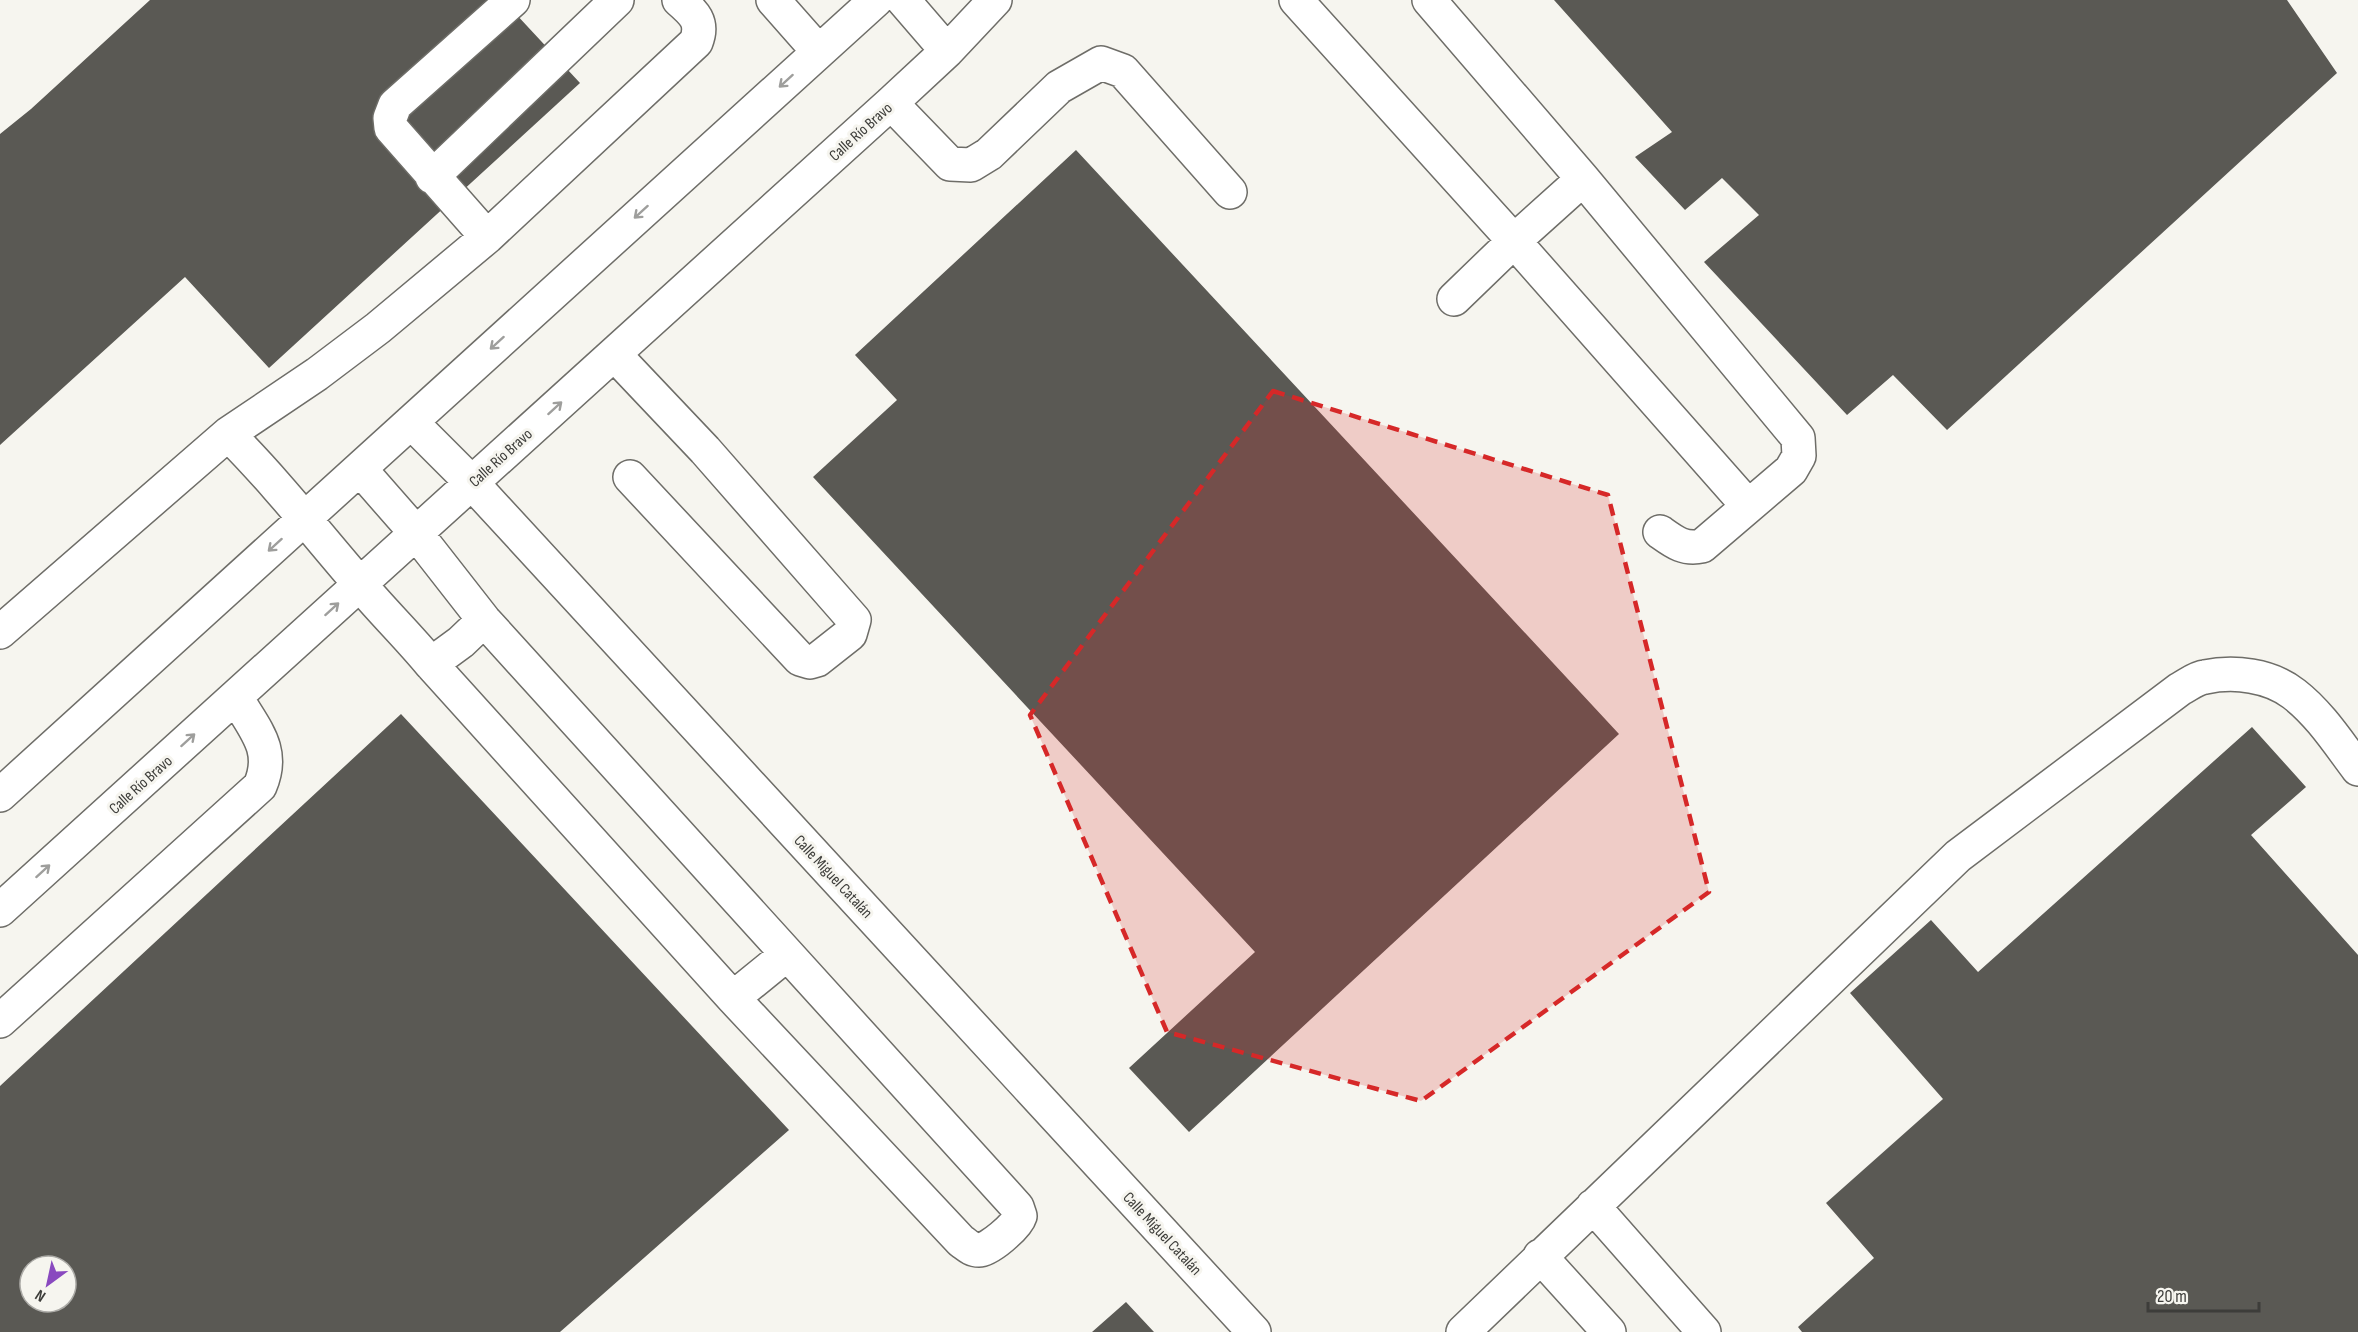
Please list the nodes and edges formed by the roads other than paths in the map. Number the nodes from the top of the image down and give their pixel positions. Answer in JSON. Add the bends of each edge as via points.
{"nodes":[{"id":1,"x":513,"y":0,"type":"edge"},
{"id":2,"x":617,"y":0,"type":"edge"},
{"id":3,"x":679,"y":0,"type":"edge"},
{"id":4,"x":773,"y":0,"type":"edge"},
{"id":5,"x":876,"y":0,"type":"edge"},
{"id":6,"x":903,"y":0,"type":"edge"},
{"id":7,"x":996,"y":0,"type":"edge"},
{"id":8,"x":1296,"y":0,"type":"edge"},
{"id":9,"x":1429,"y":0,"type":"edge"},
{"id":10,"x":818,"y":51,"type":"junction"},
{"id":11,"x":946,"y":51,"type":"junction"},
{"id":12,"x":891,"y":103,"type":"junction"},
{"id":13,"x":432,"y":177,"type":"junction"},
{"id":14,"x":1583,"y":179,"type":"junction"},
{"id":15,"x":1230,"y":192,"type":"dead end"},
{"id":16,"x":487,"y":237,"type":"junction"},
{"id":17,"x":1514,"y":241,"type":"junction"},
{"id":18,"x":1454,"y":299,"type":"dead end"},
{"id":19,"x":614,"y":354,"type":"junction"},
{"id":20,"x":411,"y":422,"type":"junction"},
{"id":21,"x":228,"y":434,"type":"junction"},
{"id":22,"x":360,"y":468,"type":"junction"},
{"id":23,"x":630,"y":477,"type":"dead end"},
{"id":24,"x":472,"y":483,"type":"junction"},
{"id":25,"x":1749,"y":506,"type":"junction"},
{"id":26,"x":305,"y":518,"type":"junction"},
{"id":27,"x":1660,"y":532,"type":"dead end"},
{"id":28,"x":417,"y":533,"type":"junction"},
{"id":29,"x":359,"y":585,"type":"junction"},
{"id":30,"x":484,"y":620,"type":"junction"},
{"id":31,"x":0,"y":632,"type":"edge"},
{"id":32,"x":431,"y":664,"type":"junction"},
{"id":33,"x":236,"y":697,"type":"junction"},
{"id":34,"x":2358,"y":769,"type":"edge"},
{"id":35,"x":0,"y":795,"type":"edge"},
{"id":36,"x":0,"y":910,"type":"edge"},
{"id":37,"x":786,"y":955,"type":"junction"},
{"id":38,"x":733,"y":998,"type":"junction"},
{"id":39,"x":0,"y":1021,"type":"edge"},
{"id":40,"x":1593,"y":1206,"type":"junction"},
{"id":41,"x":1540,"y":1257,"type":"junction"},
{"id":42,"x":1481,"y":1326,"type":"edge"},
{"id":43,"x":1254,"y":1332,"type":"edge"},
{"id":44,"x":1609,"y":1332,"type":"edge"},
{"id":45,"x":1704,"y":1332,"type":"edge"}],
"edges":[{"from":1,"to":13,"type":"street","via":[[391,111],[391,128]]},
{"from":2,"to":13,"type":"street"},
{"from":3,"to":16,"type":"street","via":[[697,17],[700,27],[696,42]]},
{"from":4,"to":10,"type":"street"},
{"from":5,"to":10,"type":"street"},
{"from":6,"to":11,"type":"street"},
{"from":7,"to":11,"type":"street","name":"Calle Río Bravo"},
{"from":8,"to":17,"type":"street"},
{"from":9,"to":14,"type":"street"},
{"from":10,"to":20,"type":"street","one_way":true},
{"from":11,"to":12,"type":"street","name":"Calle Río Bravo"},
{"from":12,"to":15,"type":"street","via":[[950,164],[971,165],[989,154],[1059,87],[1101,63],[1123,71]]},
{"from":12,"to":19,"type":"street","name":"Calle Río Bravo"},
{"from":13,"to":16,"type":"street"},
{"from":14,"to":17,"type":"street"},
{"from":14,"to":25,"type":"street","via":[[1798,438],[1796,463]]},
{"from":16,"to":21,"type":"street","via":[[378,328]]},
{"from":17,"to":18,"type":"street"},
{"from":17,"to":25,"type":"street"},
{"from":19,"to":23,"type":"street","via":[[705,450],[854,620],[850,634],[817,660],[800,659]]},
{"from":24,"to":19,"type":"street","name":"Calle Río Bravo","one_way":true},
{"from":20,"to":22,"type":"street"},
{"from":20,"to":24,"type":"street","name":"Calle Miguel Catalán"},
{"from":21,"to":26,"type":"street"},
{"from":21,"to":31,"type":"street"},
{"from":22,"to":26,"type":"street"},
{"from":22,"to":28,"type":"street"},
{"from":24,"to":28,"type":"street","name":"Calle Río Bravo"},
{"from":24,"to":43,"type":"street","name":"Calle Miguel Catalán"},
{"from":25,"to":27,"type":"street","via":[[1702,546],[1688,548]]},
{"from":26,"to":29,"type":"street"},
{"from":26,"to":35,"type":"street","one_way":true},
{"from":28,"to":29,"type":"street","name":"Calle Río Bravo"},
{"from":28,"to":30,"type":"street"},
{"from":29,"to":32,"type":"street"},
{"from":33,"to":29,"type":"street","name":"Calle Río Bravo","one_way":true},
{"from":30,"to":32,"type":"street"},
{"from":30,"to":37,"type":"street"},
{"from":32,"to":38,"type":"street"},
{"from":36,"to":33,"type":"street","name":"Calle Río Bravo","one_way":true},
{"from":33,"to":39,"type":"street","via":[[266,750],[260,786]]},
{"from":34,"to":40,"type":"street","via":[[2294,693],[2262,678],[2237,674],[2203,677],[2180,689],[1958,856]]},
{"from":37,"to":38,"type":"street"},
{"from":37,"to":38,"type":"street","via":[[1017,1207],[1017,1224],[986,1248],[969,1247]]},
{"from":40,"to":41,"type":"street"},
{"from":40,"to":45,"type":"street"},
{"from":41,"to":42,"type":"street"},
{"from":41,"to":44,"type":"street"}]}
